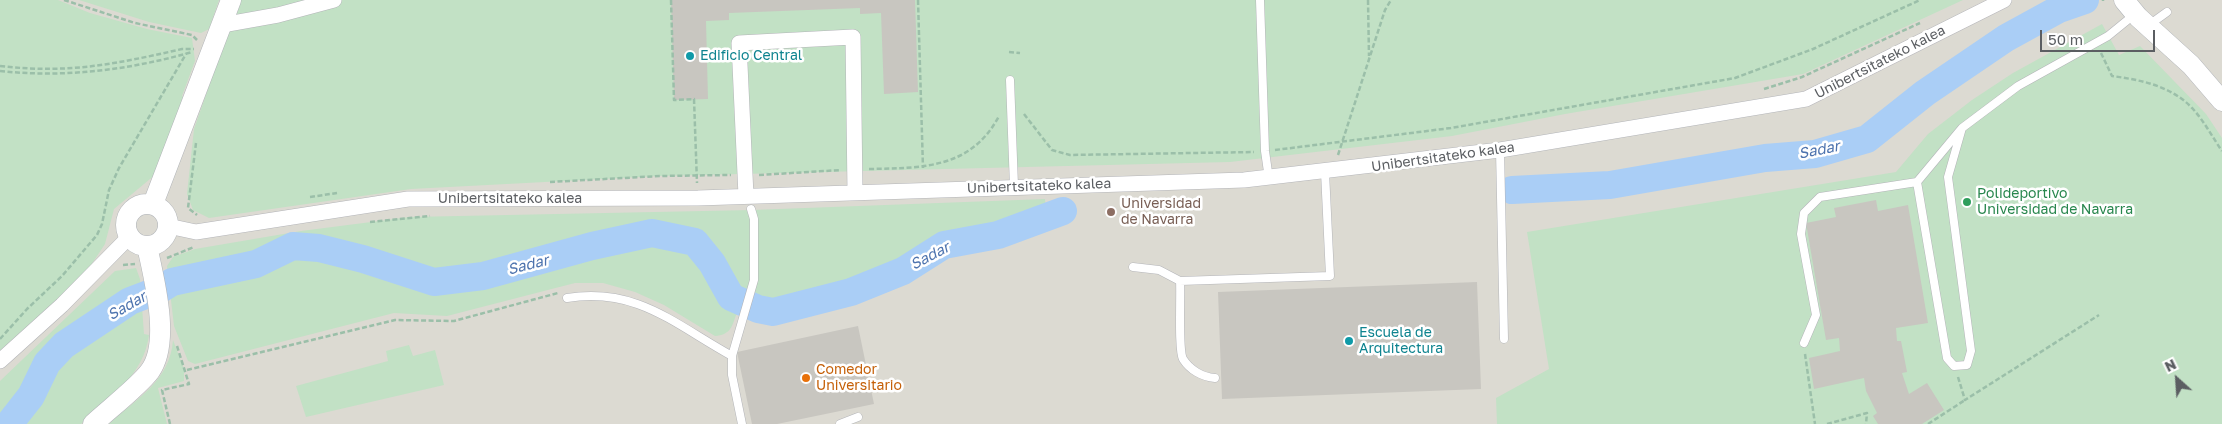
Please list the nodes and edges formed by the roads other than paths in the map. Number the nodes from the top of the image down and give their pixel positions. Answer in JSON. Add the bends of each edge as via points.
{"nodes":[{"id":1,"x":231,"y":0,"type":"edge"},
{"id":2,"x":334,"y":0,"type":"edge"},
{"id":3,"x":1260,"y":0,"type":"edge"},
{"id":4,"x":2004,"y":0,"type":"edge"},
{"id":5,"x":2133,"y":10,"type":"edge"},
{"id":6,"x":2167,"y":12,"type":"dead end"},
{"id":7,"x":222,"y":25,"type":"junction"},
{"id":8,"x":1010,"y":80,"type":"dead end"},
{"id":9,"x":2222,"y":101,"type":"edge"},
{"id":10,"x":1962,"y":128,"type":"junction"},
{"id":11,"x":1500,"y":150,"type":"junction"},
{"id":12,"x":1331,"y":167,"type":"junction"},
{"id":13,"x":1269,"y":179,"type":"junction"},
{"id":14,"x":1917,"y":182,"type":"junction"},
{"id":15,"x":1014,"y":186,"type":"junction"},
{"id":16,"x":855,"y":192,"type":"junction"},
{"id":17,"x":749,"y":202,"type":"junction"},
{"id":18,"x":153,"y":204,"type":"junction"},
{"id":19,"x":168,"y":226,"type":"junction"},
{"id":20,"x":129,"y":238,"type":"junction"},
{"id":21,"x":147,"y":246,"type":"junction"},
{"id":22,"x":1133,"y":267,"type":"dead end"},
{"id":23,"x":1180,"y":281,"type":"junction"},
{"id":24,"x":567,"y":294,"type":"road end"},
{"id":25,"x":1504,"y":339,"type":"dead end"},
{"id":26,"x":1804,"y":343,"type":"road end"},
{"id":27,"x":732,"y":356,"type":"junction"},
{"id":28,"x":0,"y":361,"type":"edge"},
{"id":29,"x":1215,"y":378,"type":"dead end"},
{"id":30,"x":858,"y":417,"type":"dead end"},
{"id":31,"x":93,"y":424,"type":"edge"},
{"id":32,"x":742,"y":424,"type":"edge"},
{"id":33,"x":840,"y":424,"type":"edge"}],
"edges":[{"from":1,"to":7,"type":"main road"},
{"from":2,"to":7,"type":"street"},
{"from":3,"to":13,"type":"lane","via":[[1265,151]]},
{"from":4,"to":11,"type":"street","name":"Unibertsitateko kalea","via":[[1806,99]]},
{"from":5,"to":6,"type":"lane"},
{"from":5,"to":9,"type":"main road","via":[[2191,65]]},
{"from":5,"to":10,"type":"lane","via":[[2097,42],[2018,86]]},
{"from":7,"to":18,"type":"main road"},
{"from":8,"to":15,"type":"lane"},
{"from":10,"to":14,"type":"lane"},
{"from":10,"to":14,"type":"lane","via":[[1948,177],[1971,351],[1967,365],[1954,366],[1947,358]]},
{"from":11,"to":12,"type":"street","name":"Unibertsitateko kalea"},
{"from":11,"to":25,"type":"lane"},
{"from":12,"to":13,"type":"street","name":"Unibertsitateko kalea"},
{"from":12,"to":23,"type":"lane","via":[[1330,276]]},
{"from":13,"to":15,"type":"street","name":"Unibertsitateko kalea"},
{"from":14,"to":26,"type":"lane","via":[[1820,197],[1804,213],[1801,234],[1816,315]]},
{"from":15,"to":16,"type":"street","name":"Unibertsitateko kalea"},
{"from":16,"to":17,"type":"street","name":"Unibertsitateko kalea"},
{"from":16,"to":17,"type":"street","via":[[854,37],[739,43]]},
{"from":17,"to":19,"type":"street","name":"Unibertsitateko kalea","via":[[698,198],[408,199],[196,232]]},
{"from":17,"to":27,"type":"lane","via":[[754,219],[754,280]]},
{"from":18,"to":19,"type":"main road","via":[[164,212]]},
{"from":18,"to":20,"type":"main road","via":[[144,204],[130,212],[125,226]]},
{"from":19,"to":21,"type":"main road","via":[[162,240]]},
{"from":20,"to":21,"type":"main road","via":[[138,245]]},
{"from":20,"to":28,"type":"street","via":[[62,306]]},
{"from":21,"to":31,"type":"main road","via":[[159,270],[158,352],[150,371]]},
{"from":22,"to":23,"type":"lane","via":[[1159,270]]},
{"from":23,"to":29,"type":"lane","via":[[1182,357],[1204,377]]},
{"from":24,"to":27,"type":"lane","via":[[630,300],[657,311]]},
{"from":27,"to":32,"type":"lane","via":[[732,375]]},
{"from":30,"to":33,"type":"lane"}]}
